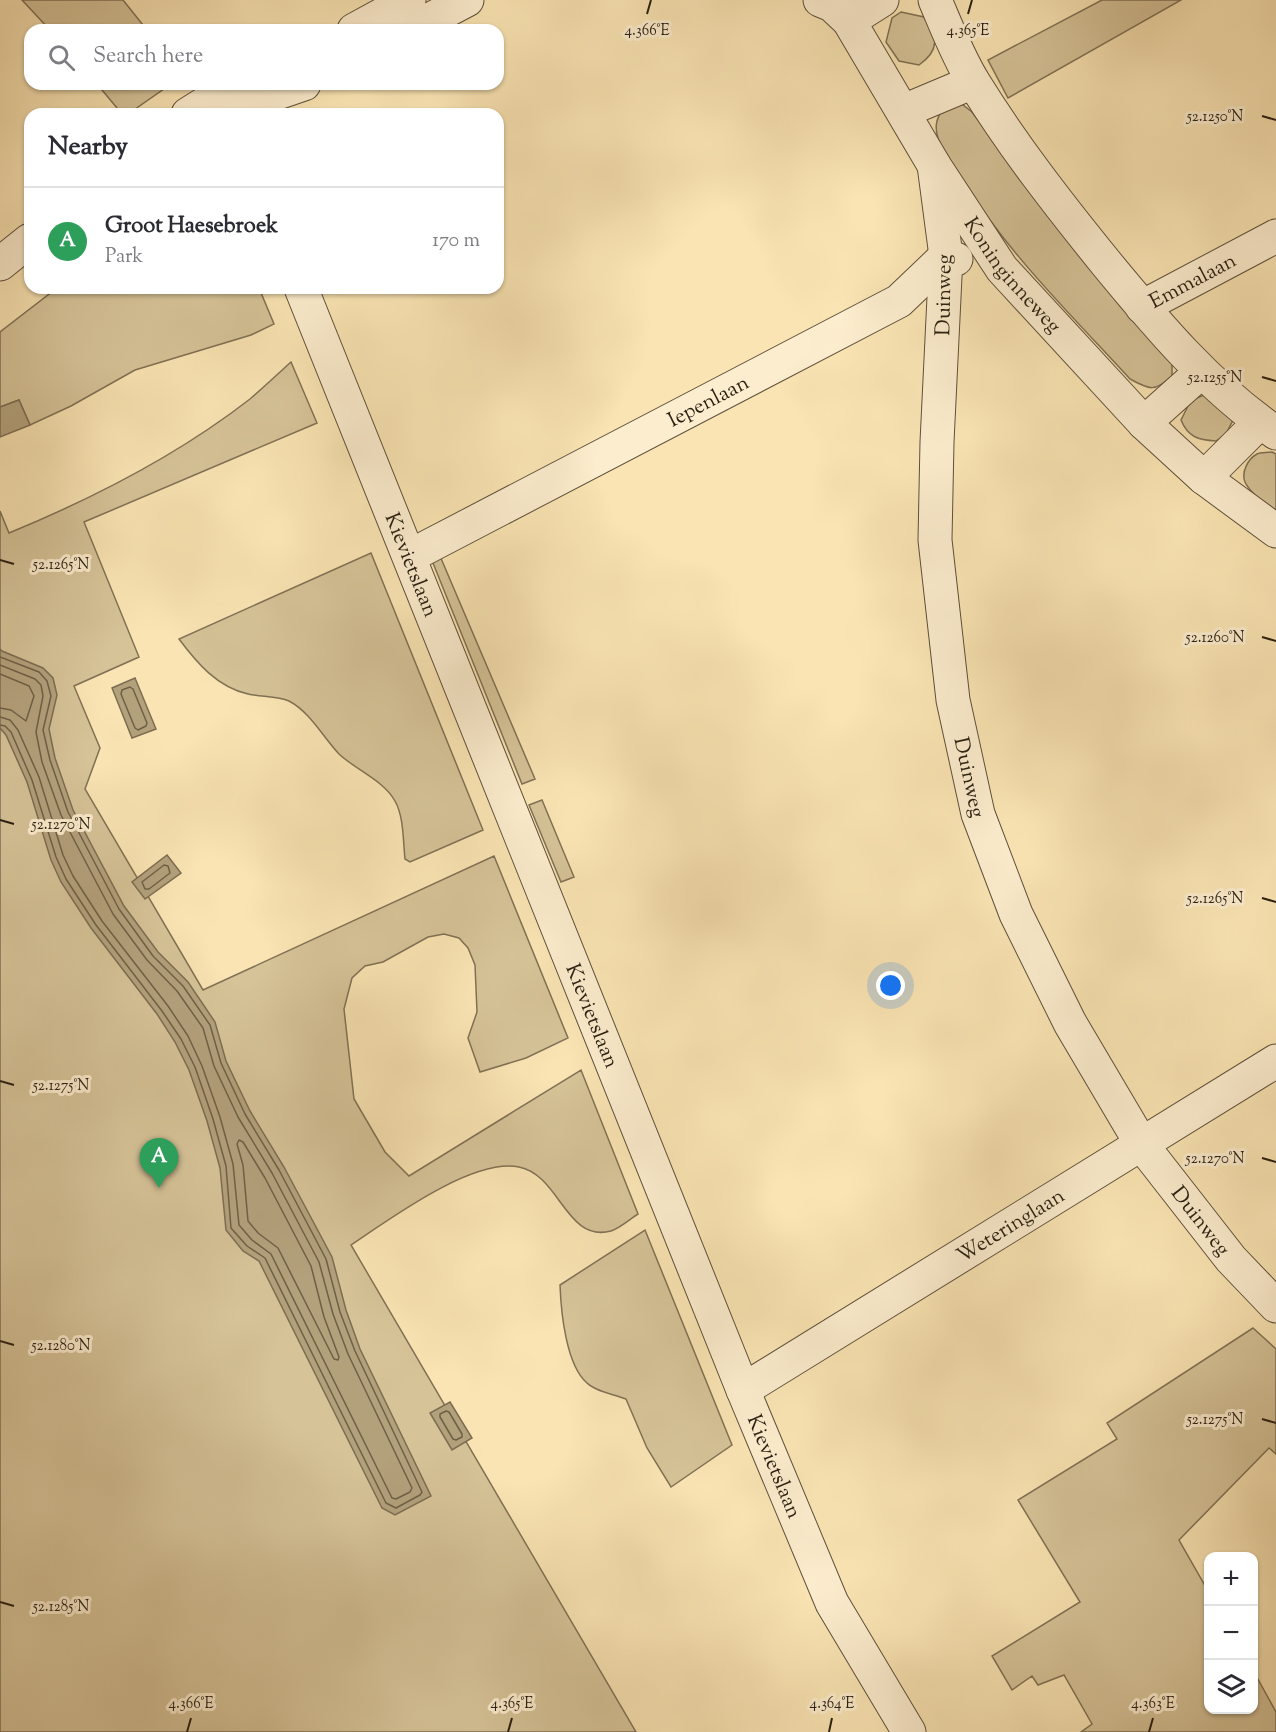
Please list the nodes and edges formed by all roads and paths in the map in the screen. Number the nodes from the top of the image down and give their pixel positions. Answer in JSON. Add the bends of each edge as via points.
{"nodes":[{"id":1,"x":409,"y":0,"type":"edge"},
{"id":2,"x":467,"y":0,"type":"edge"},
{"id":3,"x":820,"y":0,"type":"edge"},
{"id":4,"x":882,"y":0,"type":"edge"},
{"id":5,"x":935,"y":0,"type":"edge"},
{"id":6,"x":849,"y":21,"type":"junction"},
{"id":7,"x":365,"y":24,"type":"edge"},
{"id":8,"x":421,"y":24,"type":"edge"},
{"id":9,"x":973,"y":82,"type":"junction"},
{"id":10,"x":286,"y":90,"type":"edge"},
{"id":11,"x":231,"y":102,"type":"edge"},
{"id":12,"x":210,"y":108,"type":"edge"},
{"id":13,"x":903,"y":111,"type":"junction"},
{"id":14,"x":934,"y":165,"type":"junction"},
{"id":15,"x":1276,"y":236,"type":"edge"},
{"id":16,"x":24,"y":245,"type":"edge"},
{"id":17,"x":946,"y":256,"type":"junction"},
{"id":18,"x":0,"y":264,"type":"edge"},
{"id":19,"x":1002,"y":269,"type":"junction"},
{"id":20,"x":303,"y":294,"type":"edge"},
{"id":21,"x":1142,"y":307,"type":"junction"},
{"id":22,"x":1201,"y":372,"type":"junction"},
{"id":23,"x":1144,"y":423,"type":"junction"},
{"id":24,"x":1268,"y":428,"type":"edge"},
{"id":25,"x":1204,"y":478,"type":"junction"},
{"id":26,"x":1276,"y":531,"type":"edge"},
{"id":27,"x":410,"y":556,"type":"junction"},
{"id":28,"x":1276,"y":1061,"type":"edge"},
{"id":29,"x":1142,"y":1145,"type":"junction"},
{"id":30,"x":1276,"y":1306,"type":"edge"},
{"id":31,"x":743,"y":1390,"type":"junction"},
{"id":32,"x":909,"y":1732,"type":"edge"}],
"edges":[{"from":1,"to":7,"type":"street"},
{"from":2,"to":8,"type":"street"},
{"from":3,"to":6,"type":"street","name":"Koninginneweg"},
{"from":4,"to":6,"type":"street"},
{"from":5,"to":9,"type":"street"},
{"from":6,"to":13,"type":"street","name":"Koninginneweg"},
{"from":9,"to":13,"type":"street"},
{"from":9,"to":21,"type":"street","via":[[1056,202]]},
{"from":10,"to":11,"type":"street"},
{"from":11,"to":12,"type":"street"},
{"from":13,"to":14,"type":"street","name":"Koninginneweg"},
{"from":14,"to":17,"type":"street","name":"Duinweg"},
{"from":14,"to":19,"type":"street","name":"Koninginneweg"},
{"from":15,"to":21,"type":"street","name":"Emmalaan"},
{"from":16,"to":18,"type":"street"},
{"from":17,"to":19,"type":"street"},
{"from":17,"to":27,"type":"street","name":"Iepenlaan","via":[[899,301]]},
{"from":17,"to":29,"type":"street","name":"Duinweg","via":[[935,540],[953,700],[978,814],[1016,914],[1070,1023]]},
{"from":19,"to":23,"type":"street","name":"Koninginneweg"},
{"from":20,"to":27,"type":"street","name":"Kievietslaan"},
{"from":21,"to":22,"type":"street"},
{"from":22,"to":23,"type":"street"},
{"from":22,"to":24,"type":"street"},
{"from":23,"to":25,"type":"street","name":"Koninginneweg"},
{"from":24,"to":25,"type":"street"},
{"from":25,"to":26,"type":"street","name":"Koninginneweg"},
{"from":27,"to":31,"type":"street","name":"Kievietslaan"},
{"from":28,"to":29,"type":"street","name":"Weteringlaan"},
{"from":29,"to":30,"type":"street","name":"Duinweg","via":[[1231,1259]]},
{"from":29,"to":31,"type":"street","name":"Weteringlaan"},
{"from":31,"to":32,"type":"street","name":"Kievietslaan","via":[[832,1603]]}]}
